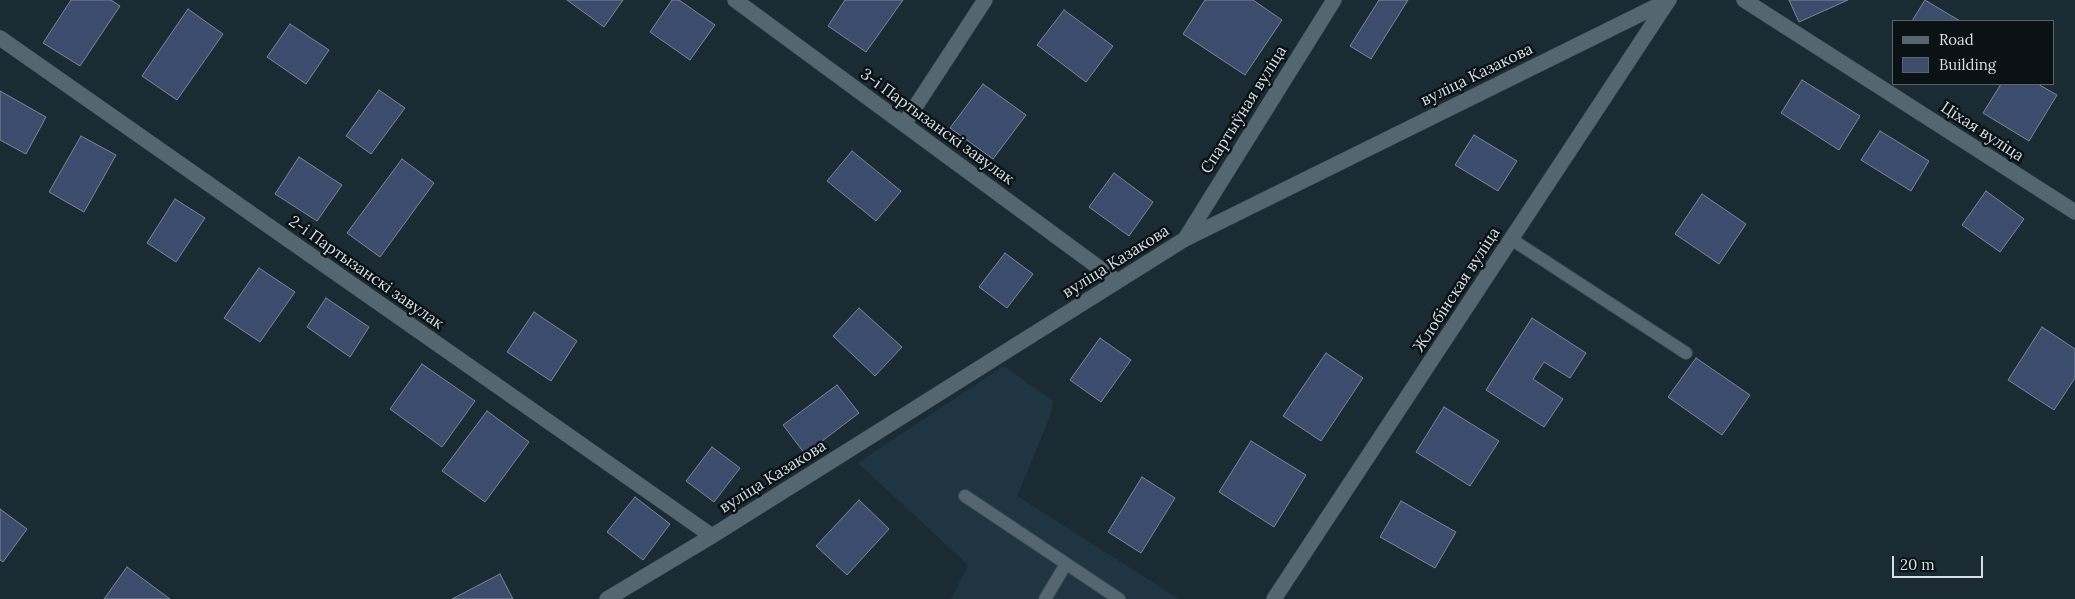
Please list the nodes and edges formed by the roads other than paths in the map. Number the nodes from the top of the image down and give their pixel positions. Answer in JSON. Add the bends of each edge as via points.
{"nodes":[{"id":1,"x":735,"y":0,"type":"edge"},
{"id":2,"x":985,"y":0,"type":"edge"},
{"id":3,"x":1334,"y":0,"type":"edge"},
{"id":4,"x":1669,"y":0,"type":"edge"},
{"id":5,"x":1744,"y":0,"type":"edge"},
{"id":6,"x":0,"y":38,"type":"edge"},
{"id":7,"x":904,"y":124,"type":"junction"},
{"id":8,"x":2075,"y":212,"type":"edge"},
{"id":9,"x":1185,"y":239,"type":"junction"},
{"id":10,"x":1511,"y":239,"type":"junction"},
{"id":11,"x":1117,"y":282,"type":"junction"},
{"id":12,"x":1686,"y":353,"type":"dead end"},
{"id":13,"x":965,"y":496,"type":"dead end"},
{"id":14,"x":712,"y":536,"type":"junction"},
{"id":15,"x":1066,"y":564,"type":"junction"},
{"id":16,"x":607,"y":599,"type":"edge"},
{"id":17,"x":1044,"y":599,"type":"edge"},
{"id":18,"x":1119,"y":599,"type":"edge"},
{"id":19,"x":1274,"y":599,"type":"edge"}],
"edges":[{"from":1,"to":7,"type":"street","name":"3-і Партызанскі завулак"},
{"from":2,"to":7,"type":"street"},
{"from":3,"to":9,"type":"street","name":"Спартыўная вуліца"},
{"from":4,"to":9,"type":"street","name":"вуліца Казакова"},
{"from":4,"to":10,"type":"street","name":"Жлобінская вуліца"},
{"from":5,"to":8,"type":"street","name":"Ціхая вуліца"},
{"from":6,"to":14,"type":"street","name":"2-і Партызанскі завулак"},
{"from":7,"to":11,"type":"street","name":"3-і Партызанскі завулак"},
{"from":9,"to":11,"type":"street","name":"вуліца Казакова"},
{"from":10,"to":12,"type":"lane"},
{"from":10,"to":19,"type":"street","name":"Жлобінская вуліца"},
{"from":11,"to":14,"type":"street","name":"вуліца Казакова"},
{"from":13,"to":15,"type":"lane"},
{"from":14,"to":16,"type":"street","name":"вуліца Казакова"},
{"from":15,"to":17,"type":"lane"},
{"from":15,"to":18,"type":"lane"}]}
